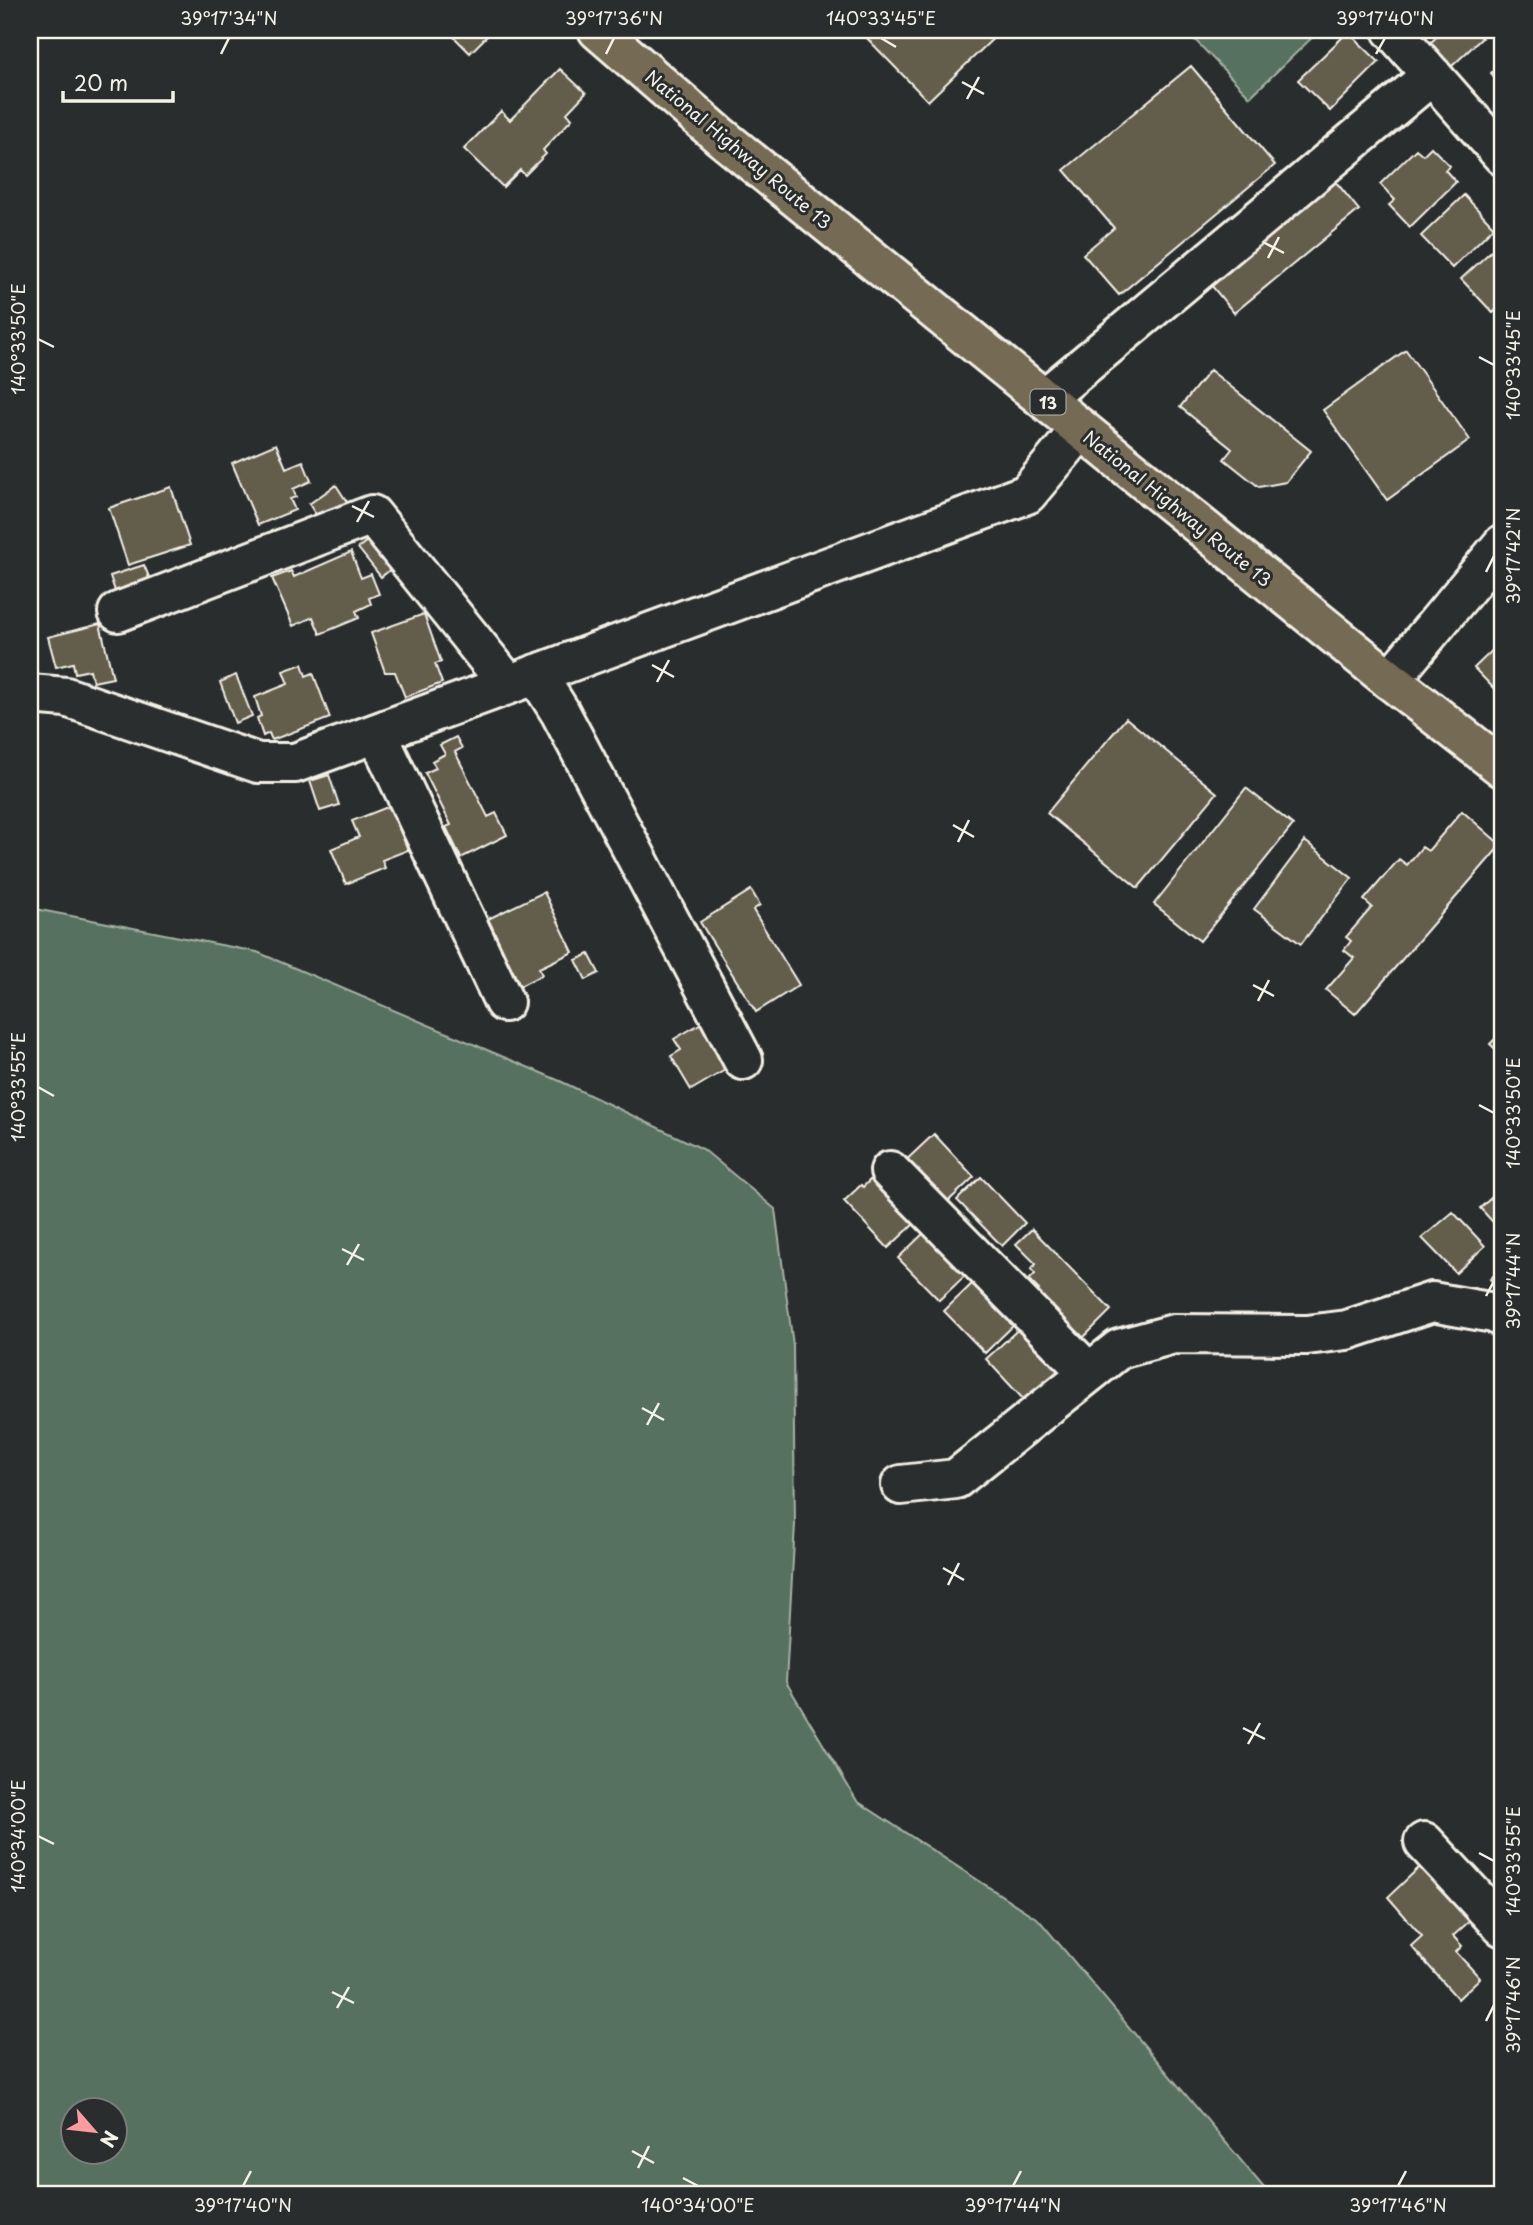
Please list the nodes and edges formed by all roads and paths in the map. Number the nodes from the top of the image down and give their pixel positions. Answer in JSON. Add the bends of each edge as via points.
{"nodes":[{"id":1,"x":598,"y":30,"type":"edge"},
{"id":2,"x":1392,"y":30,"type":"edge"},
{"id":3,"x":1432,"y":75,"type":"junction"},
{"id":4,"x":1503,"y":156,"type":"edge"},
{"id":5,"x":1044,"y":399,"type":"junction"},
{"id":6,"x":1081,"y":429,"type":"junction"},
{"id":7,"x":1503,"y":544,"type":"edge"},
{"id":8,"x":118,"y":612,"type":"dead end"},
{"id":9,"x":522,"y":679,"type":"junction"},
{"id":10,"x":1390,"y":680,"type":"junction"},
{"id":11,"x":30,"y":694,"type":"edge"},
{"id":12,"x":377,"y":733,"type":"junction"},
{"id":13,"x":1503,"y":768,"type":"edge"},
{"id":14,"x":504,"y":1002,"type":"dead end"},
{"id":15,"x":743,"y":1060,"type":"dead end"},
{"id":16,"x":890,"y":1171,"type":"dead end"},
{"id":17,"x":1503,"y":1318,"type":"edge"},
{"id":18,"x":1089,"y":1373,"type":"junction"},
{"id":19,"x":901,"y":1485,"type":"dead end"},
{"id":20,"x":1424,"y":1842,"type":"dead end"},
{"id":21,"x":1503,"y":1927,"type":"edge"}],
"edges":[{"from":1,"to":5,"type":"highway","name":"National Highway Route 13","number":"13","via":[[720,136]]},
{"from":2,"to":3,"type":"street"},
{"from":3,"to":4,"type":"street"},
{"from":3,"to":5,"type":"street"},
{"from":5,"to":6,"type":"highway","name":"National Highway Route 13","number":"13"},
{"from":6,"to":9,"type":"street","via":[[1027,494]]},
{"from":6,"to":10,"type":"highway","name":"National Highway Route 13","number":"13"},
{"from":7,"to":10,"type":"street"},
{"from":8,"to":9,"type":"street","via":[[372,515]]},
{"from":9,"to":12,"type":"street"},
{"from":9,"to":15,"type":"street","via":[[559,712]]},
{"from":10,"to":13,"type":"highway","name":"National Highway Route 13","number":"13"},
{"from":11,"to":12,"type":"street","via":[[66,697],[258,763],[295,763]]},
{"from":12,"to":14,"type":"street"},
{"from":16,"to":18,"type":"street"},
{"from":17,"to":18,"type":"street","via":[[1432,1302],[1347,1330],[1307,1335],[1174,1334],[1119,1349]]},
{"from":18,"to":19,"type":"street","via":[[956,1479]]},
{"from":20,"to":21,"type":"street"}]}
